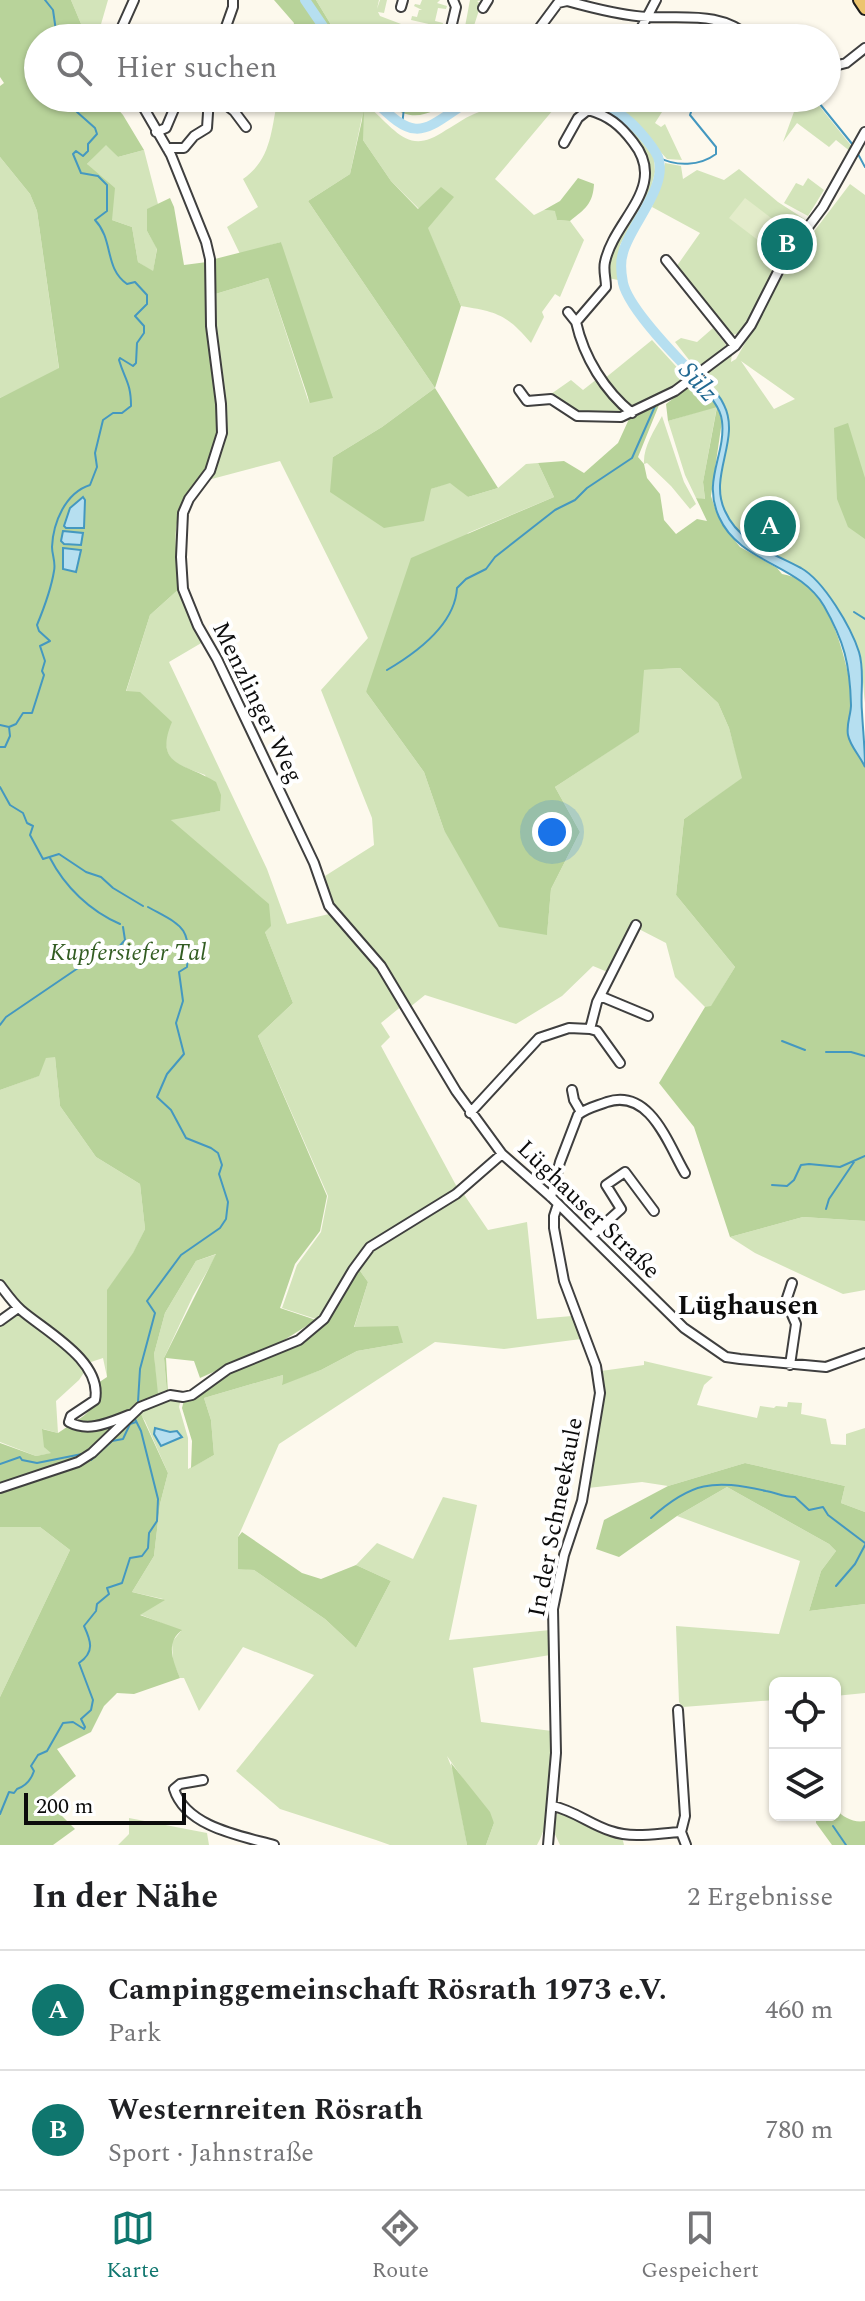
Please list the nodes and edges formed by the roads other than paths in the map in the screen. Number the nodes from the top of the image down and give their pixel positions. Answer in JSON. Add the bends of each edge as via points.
{"nodes":[{"id":1,"x":134,"y":0,"type":"edge"},
{"id":2,"x":233,"y":0,"type":"edge"},
{"id":3,"x":453,"y":0,"type":"edge"},
{"id":4,"x":656,"y":0,"type":"edge"},
{"id":5,"x":859,"y":0,"type":"edge"},
{"id":6,"x":596,"y":4,"type":"edge"},
{"id":7,"x":865,"y":9,"type":"edge"},
{"id":8,"x":646,"y":17,"type":"junction"},
{"id":9,"x":123,"y":24,"type":"edge"},
{"id":10,"x":227,"y":24,"type":"edge"},
{"id":11,"x":452,"y":24,"type":"edge"},
{"id":12,"x":543,"y":24,"type":"edge"},
{"id":13,"x":643,"y":24,"type":"edge"},
{"id":14,"x":728,"y":24,"type":"edge"},
{"id":15,"x":865,"y":48,"type":"edge"},
{"id":16,"x":841,"y":64,"type":"edge"},
{"id":17,"x":145,"y":112,"type":"edge"},
{"id":18,"x":173,"y":112,"type":"edge"},
{"id":19,"x":208,"y":112,"type":"edge"},
{"id":20,"x":235,"y":112,"type":"edge"},
{"id":21,"x":584,"y":112,"type":"edge"},
{"id":22,"x":594,"y":112,"type":"edge"},
{"id":23,"x":246,"y":127,"type":"dead end"},
{"id":24,"x":156,"y":132,"type":"junction"},
{"id":25,"x":865,"y":132,"type":"edge"},
{"id":26,"x":564,"y":143,"type":"dead end"},
{"id":27,"x":167,"y":148,"type":"junction"},
{"id":28,"x":666,"y":260,"type":"dead end"},
{"id":29,"x":568,"y":312,"type":"dead end"},
{"id":30,"x":576,"y":322,"type":"junction"},
{"id":31,"x":735,"y":346,"type":"junction"},
{"id":32,"x":519,"y":390,"type":"dead end"},
{"id":33,"x":632,"y":413,"type":"junction"},
{"id":34,"x":636,"y":925,"type":"dead end"},
{"id":35,"x":600,"y":996,"type":"junction"},
{"id":36,"x":648,"y":1016,"type":"dead end"},
{"id":37,"x":590,"y":1029,"type":"junction"},
{"id":38,"x":620,"y":1063,"type":"dead end"},
{"id":39,"x":572,"y":1090,"type":"dead end"},
{"id":40,"x":581,"y":1112,"type":"junction"},
{"id":41,"x":470,"y":1113,"type":"junction"},
{"id":42,"x":502,"y":1154,"type":"junction"},
{"id":43,"x":685,"y":1173,"type":"dead end"},
{"id":44,"x":554,"y":1201,"type":"junction"},
{"id":45,"x":647,"y":1208,"type":"dead end"},
{"id":46,"x":591,"y":1236,"type":"junction"},
{"id":47,"x":792,"y":1283,"type":"dead end"},
{"id":48,"x":0,"y":1285,"type":"edge"},
{"id":49,"x":18,"y":1308,"type":"junction"},
{"id":50,"x":0,"y":1321,"type":"edge"},
{"id":51,"x":865,"y":1353,"type":"edge"},
{"id":52,"x":790,"y":1365,"type":"junction"},
{"id":53,"x":130,"y":1415,"type":"junction"},
{"id":54,"x":0,"y":1488,"type":"edge"},
{"id":55,"x":678,"y":1710,"type":"dead end"},
{"id":56,"x":203,"y":1780,"type":"dead end"},
{"id":57,"x":553,"y":1806,"type":"junction"},
{"id":58,"x":681,"y":1832,"type":"junction"},
{"id":59,"x":274,"y":1845,"type":"edge"},
{"id":60,"x":548,"y":1845,"type":"edge"},
{"id":61,"x":686,"y":1845,"type":"edge"}],
"edges":[{"from":1,"to":9,"type":"street"},
{"from":2,"to":10,"type":"street"},
{"from":3,"to":11,"type":"street"},
{"from":4,"to":8,"type":"street"},
{"from":5,"to":7,"type":"main road"},
{"from":6,"to":8,"type":"street"},
{"from":6,"to":12,"type":"street","via":[[561,1]]},
{"from":8,"to":13,"type":"street"},
{"from":8,"to":14,"type":"street"},
{"from":15,"to":16,"type":"street"},
{"from":17,"to":24,"type":"street","name":"Menzlinger Weg"},
{"from":18,"to":24,"type":"street","via":[[166,128]]},
{"from":19,"to":27,"type":"street","via":[[207,128],[184,148]]},
{"from":20,"to":23,"type":"street"},
{"from":21,"to":26,"type":"street"},
{"from":22,"to":30,"type":"street","via":[[623,129],[641,152],[646,170],[639,196],[608,252],[606,287]]},
{"from":24,"to":27,"type":"street","name":"Menzlinger Weg"},
{"from":25,"to":31,"type":"street"},
{"from":27,"to":41,"type":"street","name":"Menzlinger Weg","via":[[206,242],[222,421],[214,462],[183,513],[181,574],[188,604],[314,863],[329,906],[381,966]]},
{"from":28,"to":31,"type":"street"},
{"from":29,"to":30,"type":"street"},
{"from":30,"to":33,"type":"street","via":[[591,363]]},
{"from":31,"to":33,"type":"street","via":[[689,382]]},
{"from":32,"to":33,"type":"street","via":[[527,401],[551,399],[577,416]]},
{"from":34,"to":35,"type":"street"},
{"from":35,"to":36,"type":"street"},
{"from":35,"to":37,"type":"street"},
{"from":37,"to":38,"type":"street"},
{"from":37,"to":41,"type":"street","via":[[569,1028],[539,1038]]},
{"from":39,"to":40,"type":"street"},
{"from":40,"to":43,"type":"street","via":[[623,1099],[642,1106]]},
{"from":40,"to":44,"type":"street","name":"In der Schneekaule","via":[[560,1162]]},
{"from":41,"to":42,"type":"street","name":"Lüghauser Straße"},
{"from":42,"to":44,"type":"street","name":"Lüghauser Straße"},
{"from":42,"to":53,"type":"street","via":[[456,1194],[370,1247],[324,1319],[299,1340],[228,1369],[192,1395],[170,1395]]},
{"from":44,"to":46,"type":"street","name":"Lüghauser Straße"},
{"from":44,"to":57,"type":"street","name":"In der Schneekaule","via":[[564,1281],[600,1381],[582,1501],[553,1609]]},
{"from":45,"to":46,"type":"street","via":[[625,1172],[620,1174],[606,1185],[621,1209]]},
{"from":46,"to":52,"type":"street","name":"Lüghauser Straße","via":[[678,1322],[716,1351],[726,1357]]},
{"from":47,"to":52,"type":"street","via":[[786,1301],[796,1324]]},
{"from":48,"to":49,"type":"street"},
{"from":49,"to":50,"type":"street"},
{"from":49,"to":53,"type":"street","via":[[75,1353],[91,1373],[95,1400],[69,1422],[93,1427]]},
{"from":51,"to":52,"type":"street","name":"Lüghauser Straße","via":[[826,1367]]},
{"from":53,"to":54,"type":"street","via":[[84,1459]]},
{"from":55,"to":58,"type":"street","via":[[685,1816]]},
{"from":56,"to":59,"type":"street","via":[[174,1789],[197,1817]]},
{"from":57,"to":58,"type":"street","via":[[629,1836]]},
{"from":57,"to":60,"type":"street","name":"In der Schneekaule"},
{"from":58,"to":61,"type":"street"}]}
